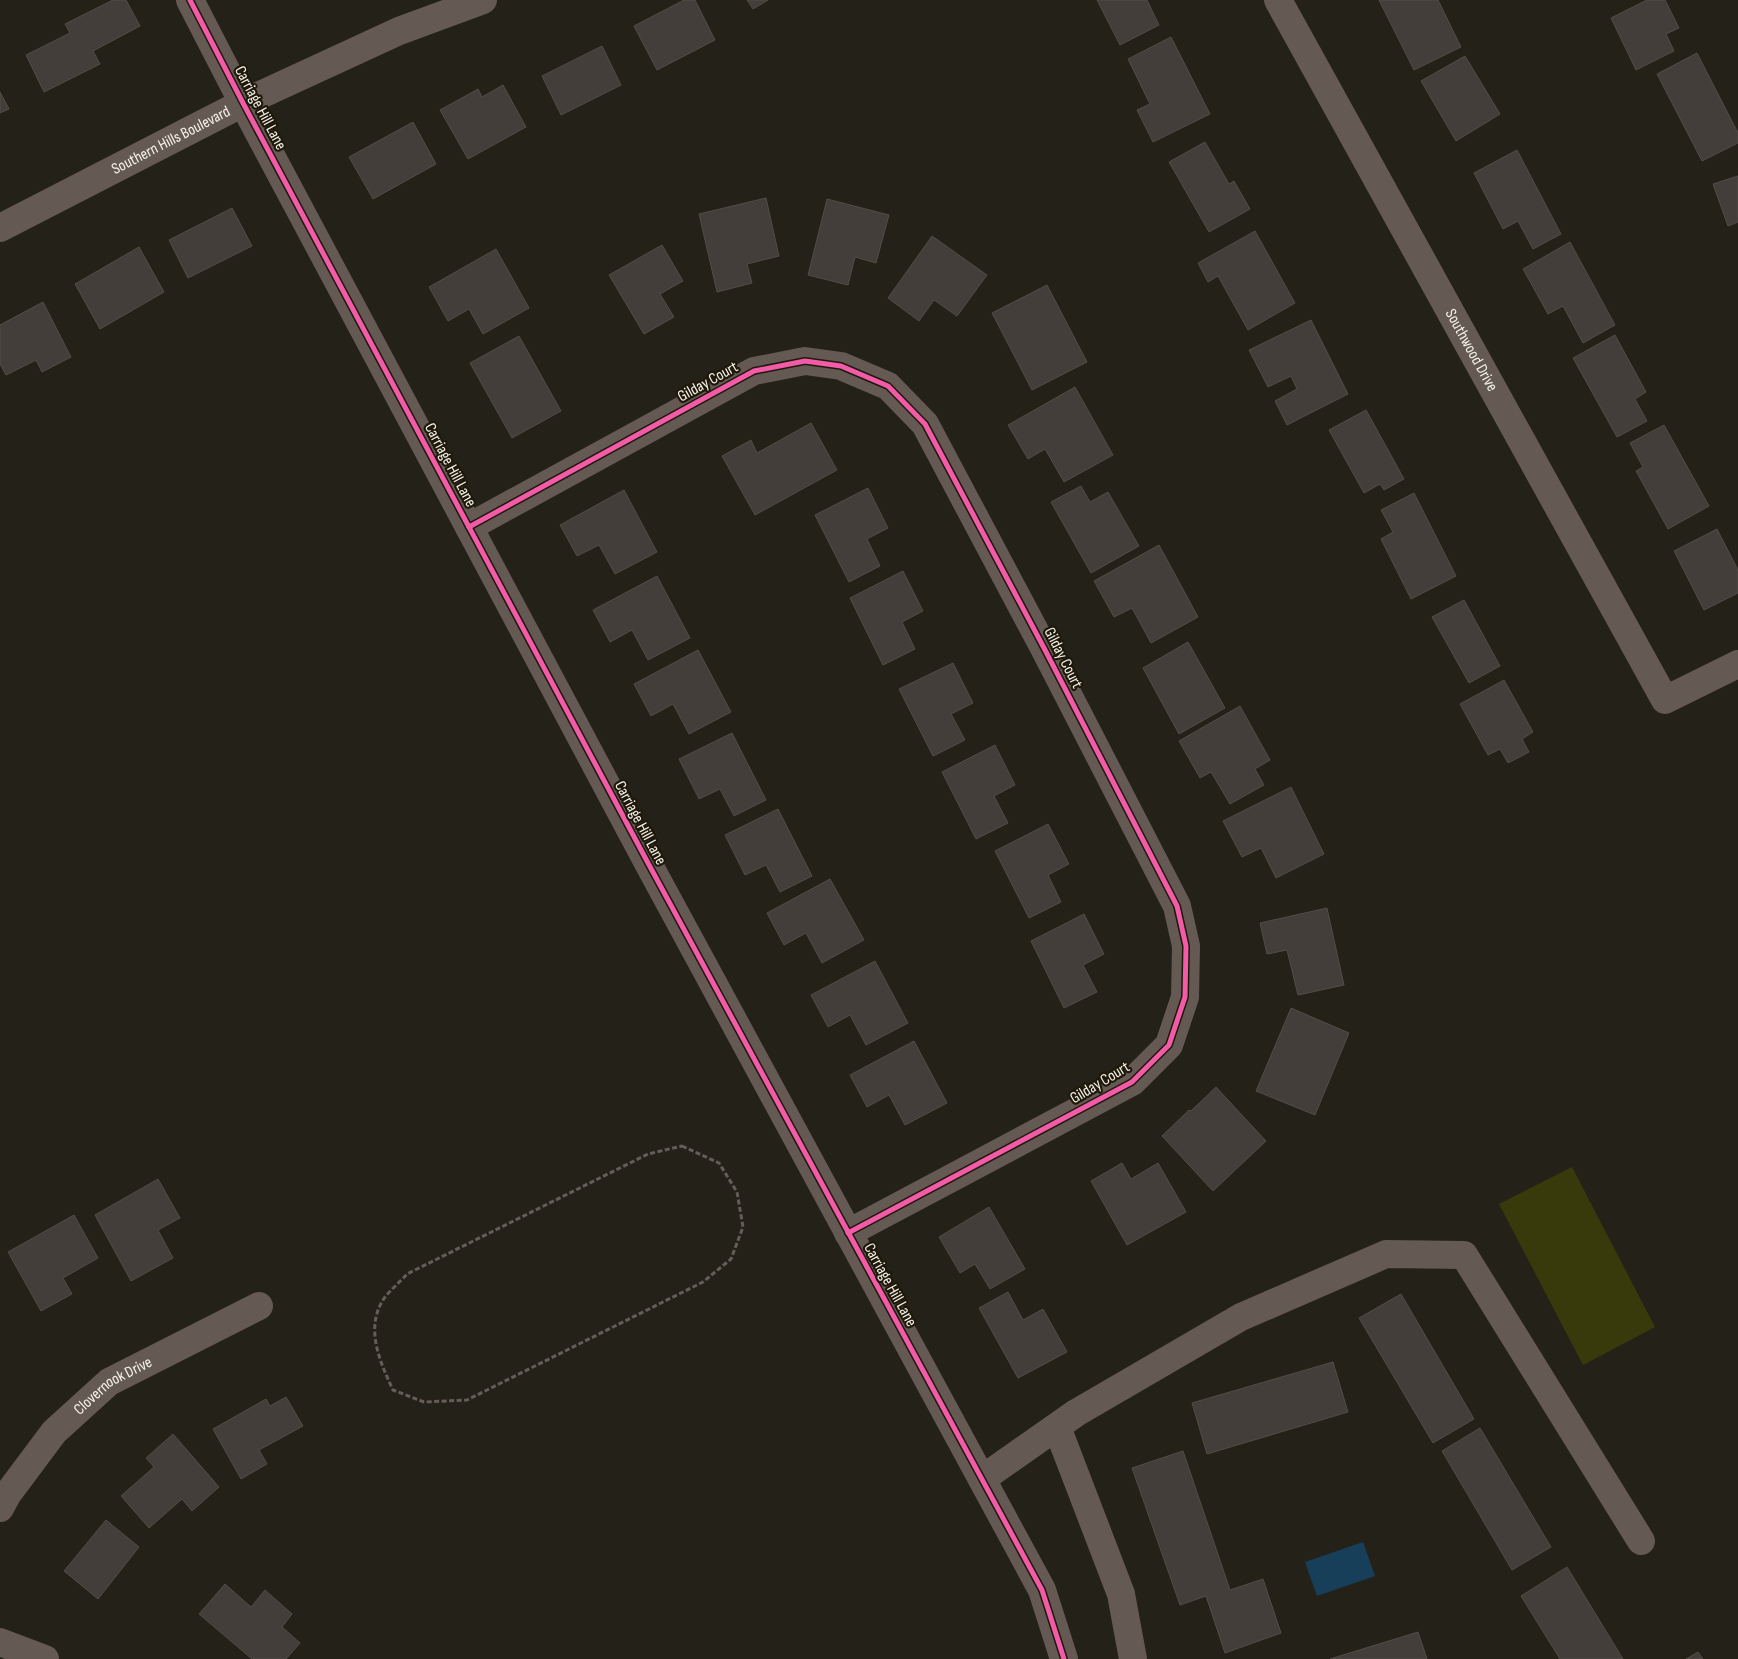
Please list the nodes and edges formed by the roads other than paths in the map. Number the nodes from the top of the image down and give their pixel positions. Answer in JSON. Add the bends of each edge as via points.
{"nodes":[{"id":1,"x":190,"y":0,"type":"edge"},
{"id":2,"x":483,"y":0,"type":"edge"},
{"id":3,"x":1278,"y":0,"type":"edge"},
{"id":4,"x":243,"y":103,"type":"junction"},
{"id":5,"x":0,"y":228,"type":"edge"},
{"id":6,"x":469,"y":527,"type":"junction"},
{"id":7,"x":1738,"y":664,"type":"edge"},
{"id":8,"x":848,"y":1233,"type":"junction"},
{"id":9,"x":259,"y":1306,"type":"dead end"},
{"id":10,"x":1057,"y":1427,"type":"junction"},
{"id":11,"x":982,"y":1479,"type":"junction"},
{"id":12,"x":0,"y":1508,"type":"edge"},
{"id":13,"x":1641,"y":1541,"type":"dead end"},
{"id":14,"x":0,"y":1642,"type":"edge"},
{"id":15,"x":45,"y":1659,"type":"edge"},
{"id":16,"x":1064,"y":1659,"type":"edge"},
{"id":17,"x":1134,"y":1659,"type":"edge"}],
"edges":[{"from":1,"to":4,"type":"street","name":"Carriage Hill Lane"},
{"from":2,"to":4,"type":"street","name":"Southern Hills Boulevard","via":[[399,31]]},
{"from":3,"to":7,"type":"street","name":"Southwood Drive","via":[[1665,700]]},
{"from":4,"to":5,"type":"street","name":"Southern Hills Boulevard"},
{"from":4,"to":6,"type":"street","name":"Carriage Hill Lane"},
{"from":6,"to":8,"type":"street","name":"Carriage Hill Lane"},
{"from":6,"to":8,"type":"street","name":"Gilday Court","via":[[754,371],[805,361],[841,366],[888,386],[925,424],[1177,906],[1186,946],[1185,997],[1169,1046],[1132,1082]]},
{"from":8,"to":11,"type":"street","name":"Carriage Hill Lane"},
{"from":9,"to":12,"type":"street","name":"Clovernook Drive","via":[[109,1382],[54,1432]]},
{"from":10,"to":11,"type":"street"},
{"from":10,"to":13,"type":"street","via":[[1241,1317],[1386,1254],[1464,1255]]},
{"from":10,"to":17,"type":"street","via":[[1121,1594]]},
{"from":11,"to":16,"type":"street","name":"Carriage Hill Lane","via":[[1042,1590]]},
{"from":14,"to":15,"type":"street"}]}
